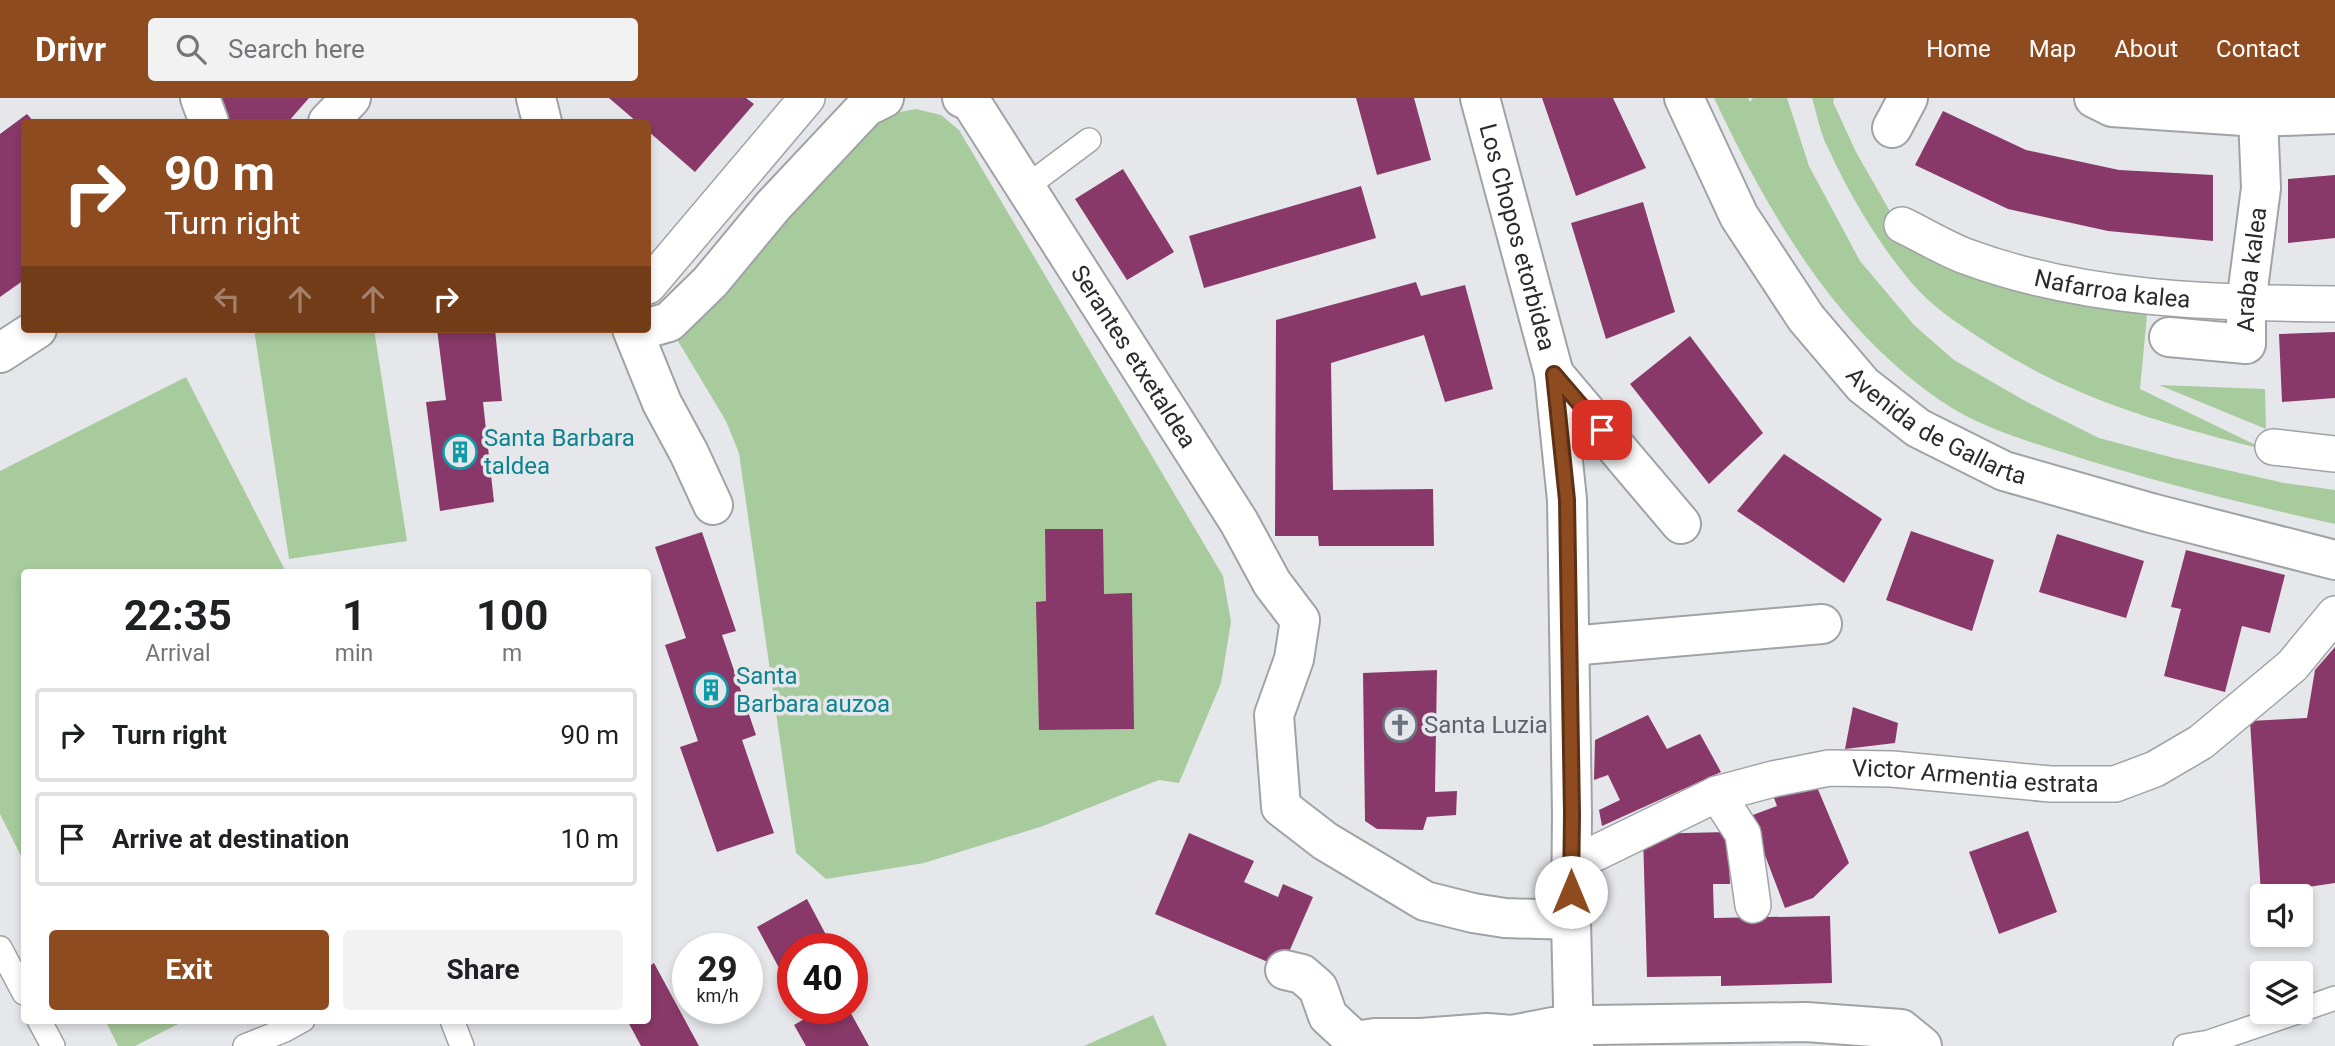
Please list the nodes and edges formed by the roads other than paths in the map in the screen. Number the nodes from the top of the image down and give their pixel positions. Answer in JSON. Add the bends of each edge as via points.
{"nodes":[{"id":1,"x":200,"y":98,"type":"edge"},
{"id":2,"x":351,"y":98,"type":"edge"},
{"id":3,"x":536,"y":98,"type":"edge"},
{"id":4,"x":807,"y":98,"type":"edge"},
{"id":5,"x":884,"y":98,"type":"edge"},
{"id":6,"x":962,"y":98,"type":"edge"},
{"id":7,"x":1480,"y":98,"type":"edge"},
{"id":8,"x":1684,"y":98,"type":"edge"},
{"id":9,"x":2094,"y":98,"type":"edge"},
{"id":10,"x":2335,"y":114,"type":"edge"},
{"id":11,"x":2258,"y":117,"type":"junction"},
{"id":12,"x":208,"y":119,"type":"edge"},
{"id":13,"x":331,"y":119,"type":"edge"},
{"id":14,"x":541,"y":119,"type":"edge"},
{"id":15,"x":1089,"y":140,"type":"dead end"},
{"id":16,"x":1026,"y":187,"type":"junction"},
{"id":17,"x":1902,"y":225,"type":"dead end"},
{"id":18,"x":651,"y":282,"type":"edge"},
{"id":19,"x":2246,"y":304,"type":"junction"},
{"id":20,"x":2335,"y":304,"type":"edge"},
{"id":21,"x":651,"y":327,"type":"edge"},
{"id":22,"x":31,"y":333,"type":"edge"},
{"id":23,"x":641,"y":333,"type":"edge"},
{"id":24,"x":2169,"y":337,"type":"dead end"},
{"id":25,"x":0,"y":353,"type":"edge"},
{"id":26,"x":1554,"y":374,"type":"junction"},
{"id":27,"x":2273,"y":447,"type":"dead end"},
{"id":28,"x":2335,"y":454,"type":"edge"},
{"id":29,"x":713,"y":505,"type":"dead end"},
{"id":30,"x":1681,"y":524,"type":"dead end"},
{"id":31,"x":2335,"y":560,"type":"edge"},
{"id":32,"x":2335,"y":614,"type":"edge"},
{"id":33,"x":1822,"y":624,"type":"dead end"},
{"id":34,"x":1570,"y":646,"type":"junction"},
{"id":35,"x":1717,"y":794,"type":"junction"},
{"id":36,"x":1570,"y":865,"type":"junction"},
{"id":37,"x":1753,"y":905,"type":"dead end"},
{"id":38,"x":1571,"y":920,"type":"junction"},
{"id":39,"x":0,"y":948,"type":"edge"},
{"id":40,"x":1286,"y":970,"type":"dead end"},
{"id":41,"x":21,"y":987,"type":"edge"},
{"id":42,"x":2335,"y":998,"type":"edge"},
{"id":43,"x":2313,"y":1006,"type":"edge"},
{"id":44,"x":41,"y":1024,"type":"edge"},
{"id":45,"x":296,"y":1024,"type":"edge"},
{"id":46,"x":454,"y":1024,"type":"edge"},
{"id":47,"x":2261,"y":1024,"type":"edge"},
{"id":48,"x":1574,"y":1036,"type":"edge"},
{"id":49,"x":1355,"y":1041,"type":"junction"},
{"id":50,"x":53,"y":1046,"type":"edge"},
{"id":51,"x":245,"y":1046,"type":"edge"},
{"id":52,"x":462,"y":1046,"type":"edge"},
{"id":53,"x":1316,"y":1046,"type":"edge"},
{"id":54,"x":1922,"y":1046,"type":"edge"},
{"id":55,"x":2185,"y":1046,"type":"edge"}],
"edges":[{"from":1,"to":12,"type":"street"},
{"from":2,"to":13,"type":"street"},
{"from":3,"to":14,"type":"street"},
{"from":4,"to":18,"type":"street"},
{"from":5,"to":21,"type":"street","via":[[866,107],[702,290],[669,322]]},
{"from":6,"to":16,"type":"street","name":"Serantes etxetaldea","via":[[971,102]]},
{"from":7,"to":26,"type":"street","name":"Los Chopos etorbidea"},
{"from":8,"to":31,"type":"street","name":"Avenida de Gallarta","via":[[1739,216],[1806,318],[1863,385],[1918,428],[2004,471]]},
{"from":9,"to":11,"type":"street","via":[[2112,107]]},
{"from":10,"to":11,"type":"street"},
{"from":11,"to":19,"type":"street","name":"Araba kalea","via":[[2261,188]]},
{"from":15,"to":16,"type":"lane"},
{"from":16,"to":38,"type":"street","name":"Serantes etxetaldea","via":[[1239,522],[1272,583],[1300,620],[1294,659],[1273,715],[1281,807],[1325,841],[1425,901],[1505,918]]},
{"from":17,"to":19,"type":"street","name":"Nafarroa kalea","via":[[1964,256],[2044,279],[2165,298]]},
{"from":19,"to":20,"type":"street","name":"Nafarroa kalea"},
{"from":19,"to":24,"type":"street","name":"Araba kalea","via":[[2246,344]]},
{"from":22,"to":25,"type":"street"},
{"from":23,"to":29,"type":"street","via":[[662,404]]},
{"from":26,"to":30,"type":"street"},
{"from":26,"to":34,"type":"street","name":"Los Chopos etorbidea","via":[[1567,500]]},
{"from":27,"to":28,"type":"street"},
{"from":32,"to":35,"type":"street","name":"Victor Armentia estrata","via":[[2292,667],[2201,742],[2155,769],[2115,784],[2050,784],[1892,769],[1829,768]]},
{"from":33,"to":34,"type":"street"},
{"from":34,"to":36,"type":"street","name":"Los Chopos etorbidea"},
{"from":35,"to":36,"type":"street","name":"Victor Armentia estrata"},
{"from":35,"to":37,"type":"street","via":[[1743,834]]},
{"from":36,"to":38,"type":"street","name":"Los Chopos etorbidea"},
{"from":38,"to":48,"type":"street","name":"Los Chopos etorbidea"},
{"from":39,"to":41,"type":"lane"},
{"from":40,"to":49,"type":"street","via":[[1302,974],[1318,988],[1328,1016]]},
{"from":42,"to":43,"type":"lane"},
{"from":44,"to":50,"type":"lane"},
{"from":45,"to":51,"type":"lane"},
{"from":46,"to":52,"type":"lane"},
{"from":47,"to":55,"type":"lane"},
{"from":48,"to":49,"type":"street","via":[[1553,1027],[1512,1035]]},
{"from":48,"to":54,"type":"street","via":[[1806,1022],[1901,1029]]},
{"from":49,"to":53,"type":"street"}]}
